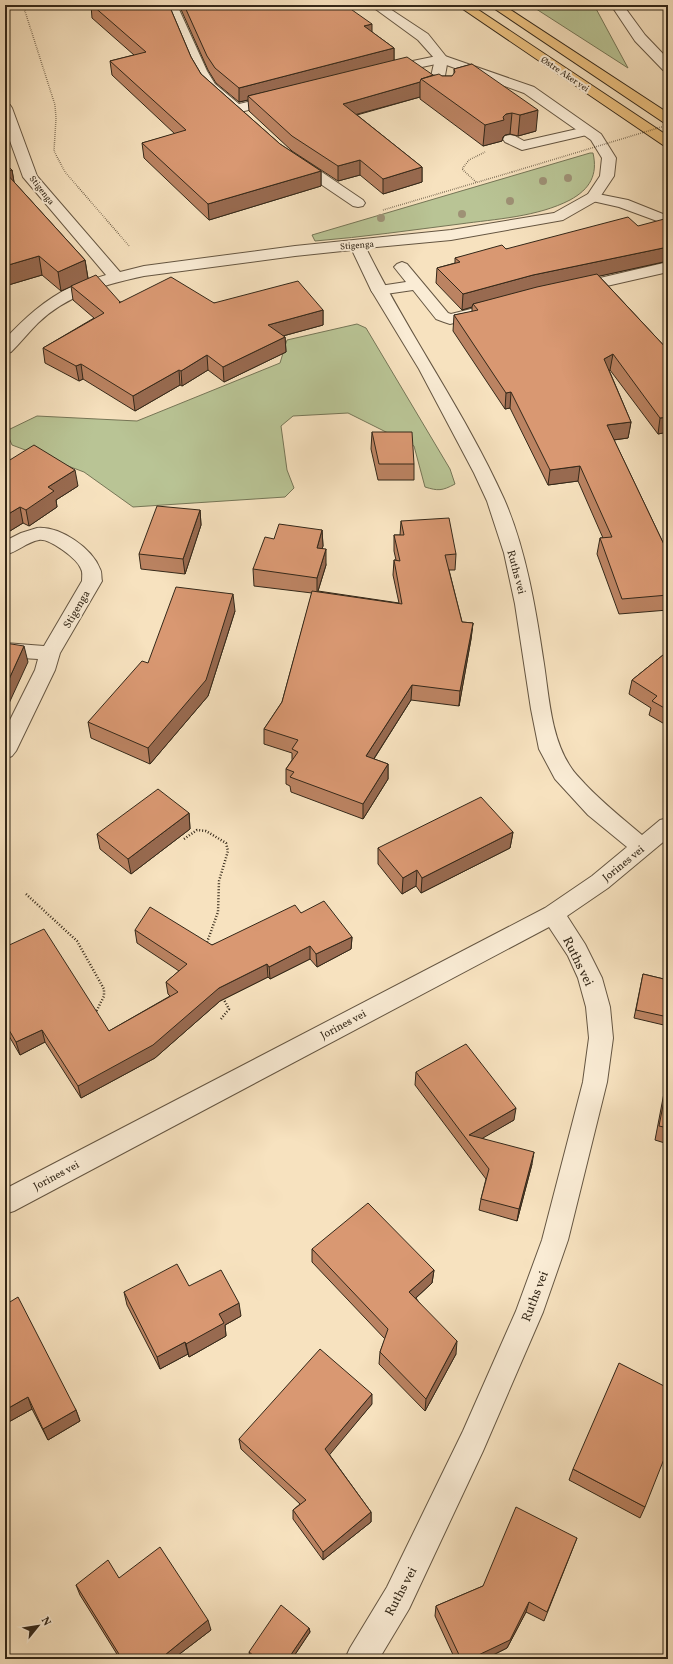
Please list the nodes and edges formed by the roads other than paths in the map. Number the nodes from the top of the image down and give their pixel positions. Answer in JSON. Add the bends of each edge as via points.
{"nodes":[{"id":1,"x":171,"y":5,"type":"edge"},
{"id":2,"x":376,"y":5,"type":"edge"},
{"id":3,"x":463,"y":5,"type":"edge"},
{"id":4,"x":495,"y":5,"type":"edge"},
{"id":5,"x":617,"y":5,"type":"edge"},
{"id":6,"x":442,"y":59,"type":"junction"},
{"id":7,"x":668,"y":68,"type":"edge"},
{"id":8,"x":379,"y":72,"type":"edge"},
{"id":9,"x":446,"y":92,"type":"edge"},
{"id":10,"x":289,"y":96,"type":"edge"},
{"id":11,"x":5,"y":108,"type":"edge"},
{"id":12,"x":236,"y":109,"type":"junction"},
{"id":13,"x":247,"y":119,"type":"edge"},
{"id":14,"x":668,"y":119,"type":"edge"},
{"id":15,"x":586,"y":131,"type":"junction"},
{"id":16,"x":513,"y":140,"type":"road end"},
{"id":17,"x":668,"y":142,"type":"edge"},
{"id":18,"x":286,"y":155,"type":"edge"},
{"id":19,"x":593,"y":197,"type":"junction"},
{"id":20,"x":358,"y":203,"type":"dead end"},
{"id":21,"x":668,"y":221,"type":"edge"},
{"id":22,"x":357,"y":245,"type":"junction"},
{"id":23,"x":402,"y":267,"type":"dead end"},
{"id":24,"x":668,"y":267,"type":"edge"},
{"id":25,"x":116,"y":277,"type":"junction"},
{"id":26,"x":668,"y":281,"type":"edge"},
{"id":27,"x":416,"y":285,"type":"junction"},
{"id":28,"x":646,"y":287,"type":"dead end"},
{"id":29,"x":379,"y":290,"type":"junction"},
{"id":30,"x":562,"y":291,"type":"edge"},
{"id":31,"x":497,"y":307,"type":"edge"},
{"id":32,"x":5,"y":349,"type":"edge"},
{"id":33,"x":5,"y":549,"type":"edge"},
{"id":34,"x":5,"y":650,"type":"edge"},
{"id":35,"x":50,"y":653,"type":"junction"},
{"id":36,"x":5,"y":751,"type":"edge"},
{"id":37,"x":668,"y":826,"type":"edge"},
{"id":38,"x":642,"y":847,"type":"junction"},
{"id":39,"x":553,"y":914,"type":"junction"},
{"id":40,"x":5,"y":1202,"type":"edge"},
{"id":41,"x":361,"y":1659,"type":"edge"}],
"edges":[{"from":1,"to":12,"type":"street","via":[[200,71],[210,87]]},
{"from":2,"to":6,"type":"street","name":"Stigenga","via":[[423,37]]},
{"from":3,"to":17,"type":"highway","name":"Østre Aker vei"},
{"from":4,"to":14,"type":"highway","name":"Østre Aker vei"},
{"from":5,"to":7,"type":"street","via":[[640,38]]},
{"from":6,"to":8,"type":"street"},
{"from":6,"to":9,"type":"street","via":[[437,82]]},
{"from":6,"to":15,"type":"street","name":"Stigenga","via":[[529,90]]},
{"from":10,"to":12,"type":"street"},
{"from":11,"to":25,"type":"street","name":"Stigenga","via":[[30,177]]},
{"from":12,"to":13,"type":"street"},
{"from":15,"to":16,"type":"street","via":[[522,146]]},
{"from":15,"to":19,"type":"street","name":"Stigenga","via":[[596,137],[609,158],[607,176]]},
{"from":18,"to":20,"type":"street"},
{"from":19,"to":21,"type":"street","via":[[623,203]]},
{"from":19,"to":22,"type":"street","name":"Stigenga","via":[[558,217],[452,235]]},
{"from":22,"to":25,"type":"street","name":"Stigenga","via":[[144,271]]},
{"from":22,"to":29,"type":"street","name":"Ruths vei"},
{"from":23,"to":27,"type":"street"},
{"from":24,"to":30,"type":"street"},
{"from":25,"to":32,"type":"street","name":"Stigenga","via":[[77,290],[54,302],[33,319]]},
{"from":26,"to":28,"type":"street"},
{"from":27,"to":29,"type":"street"},
{"from":27,"to":31,"type":"street","via":[[442,316],[450,319]]},
{"from":29,"to":38,"type":"street","name":"Ruths vei","via":[[427,369],[496,501],[526,604],[541,709],[550,749],[563,773],[596,809]]},
{"from":33,"to":35,"type":"street","name":"Stigenga","via":[[26,538],[42,534],[59,538],[77,552],[91,568],[92,581]]},
{"from":34,"to":35,"type":"street"},
{"from":35,"to":36,"type":"street","name":"Stigenga","via":[[45,670]]},
{"from":37,"to":38,"type":"street","name":"Jorines vei"},
{"from":38,"to":39,"type":"street","name":"Jorines vei","via":[[600,882]]},
{"from":39,"to":40,"type":"street","name":"Jorines vei"},
{"from":39,"to":41,"type":"street","name":"Ruths vei","via":[[577,951],[590,978],[598,1006],[601,1038],[595,1082],[555,1240],[524,1325],[473,1441],[398,1598]]}]}
